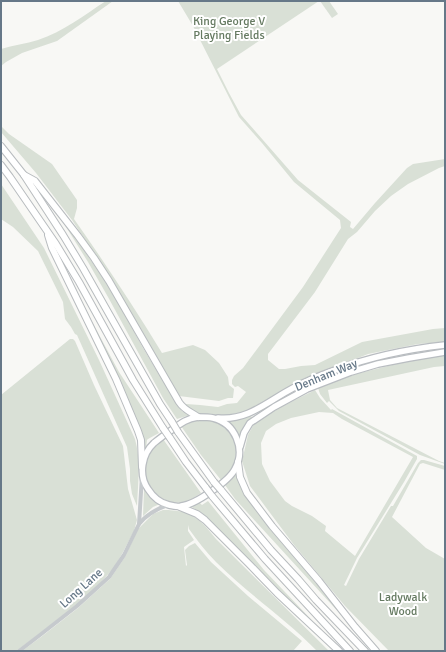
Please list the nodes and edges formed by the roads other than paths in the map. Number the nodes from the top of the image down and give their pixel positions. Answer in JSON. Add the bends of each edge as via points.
{"nodes":[{"id":1,"x":1,"y":146,"type":"edge"},
{"id":2,"x":1,"y":165,"type":"edge"},
{"id":3,"x":24,"y":175,"type":"junction"},
{"id":4,"x":46,"y":229,"type":"junction"},
{"id":5,"x":445,"y":345,"type":"edge"},
{"id":6,"x":445,"y":352,"type":"edge"},
{"id":7,"x":198,"y":417,"type":"junction"},
{"id":8,"x":214,"y":418,"type":"junction"},
{"id":9,"x":239,"y":452,"type":"junction"},
{"id":10,"x":238,"y":462,"type":"junction"},
{"id":11,"x":142,"y":467,"type":"junction"},
{"id":12,"x":142,"y":474,"type":"junction"},
{"id":13,"x":169,"y":505,"type":"junction"},
{"id":14,"x":180,"y":507,"type":"junction"},
{"id":15,"x":139,"y":524,"type":"junction"},
{"id":16,"x":19,"y":651,"type":"edge"},
{"id":17,"x":339,"y":651,"type":"edge"},
{"id":18,"x":350,"y":651,"type":"edge"},
{"id":19,"x":365,"y":651,"type":"edge"},
{"id":20,"x":376,"y":651,"type":"edge"}],
"edges":[{"from":1,"to":3,"type":"highway"},
{"from":2,"to":4,"type":"highway"},
{"from":3,"to":7,"type":"highway","via":[[35,181],[94,258],[182,407]]},
{"from":3,"to":19,"type":"highway","bridge":true,"via":[[83,268],[178,432],[214,482],[272,550]]},
{"from":4,"to":11,"type":"highway","via":[[52,248],[116,379],[138,431]]},
{"from":4,"to":18,"type":"highway","bridge":true,"via":[[79,282],[133,380],[186,462],[265,559]]},
{"from":5,"to":8,"type":"main road","name":"Denham Way","via":[[364,360],[305,383],[244,416]]},
{"from":6,"to":9,"type":"main road","name":"Denham Way","via":[[378,364],[307,389],[250,423],[244,433]]},
{"from":7,"to":8,"type":"main road"},
{"from":7,"to":11,"type":"main road","via":[[189,418],[154,442],[144,457]]},
{"from":8,"to":9,"type":"main road","via":[[231,429],[236,436]]},
{"from":9,"to":10,"type":"main road"},
{"from":10,"to":14,"type":"main road","via":[[224,482],[199,499]]},
{"from":10,"to":20,"type":"highway","via":[[240,477],[247,493]]},
{"from":11,"to":12,"type":"main road"},
{"from":12,"to":13,"type":"main road","via":[[152,496]]},
{"from":12,"to":15,"type":"street","name":"Long Lane"},
{"from":13,"to":14,"type":"main road"},
{"from":13,"to":15,"type":"street","name":"Long Lane","via":[[151,512]]},
{"from":14,"to":17,"type":"highway","via":[[204,520]]},
{"from":15,"to":16,"type":"street","name":"Long Lane","via":[[124,555],[109,577],[77,606]]}]}
